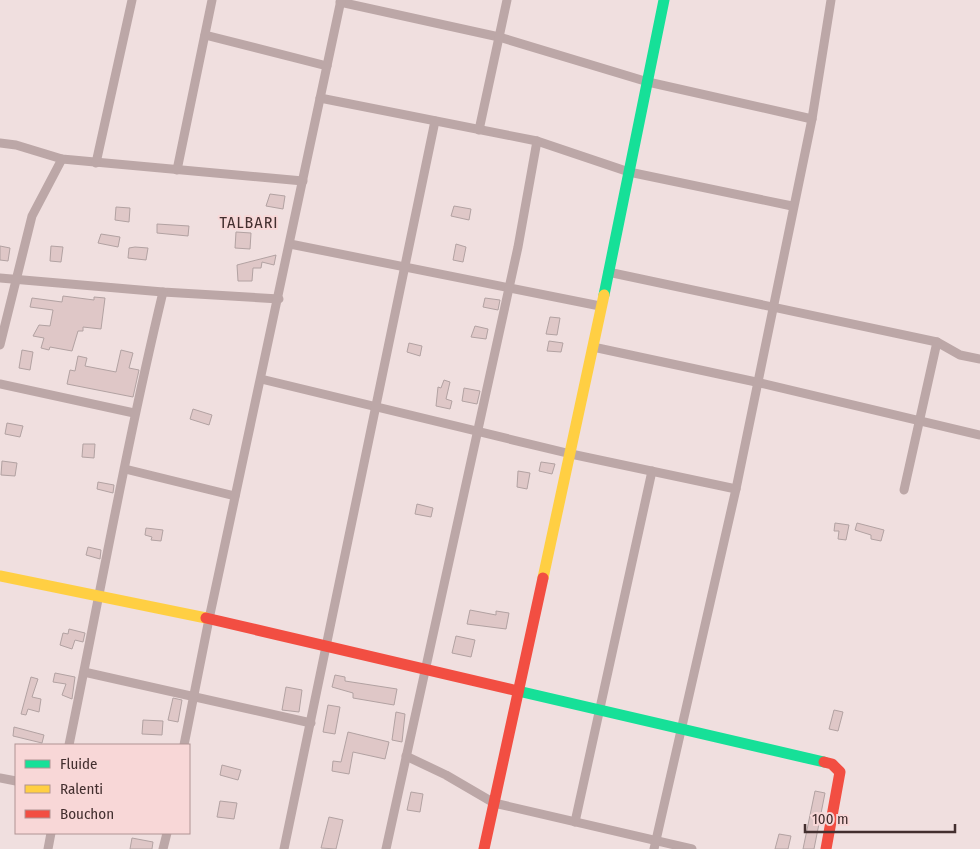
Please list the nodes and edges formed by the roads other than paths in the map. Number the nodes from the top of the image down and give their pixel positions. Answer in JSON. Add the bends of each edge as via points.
{"nodes":[{"id":1,"x":132,"y":0,"type":"edge"},
{"id":2,"x":212,"y":0,"type":"edge"},
{"id":3,"x":507,"y":0,"type":"edge"},
{"id":4,"x":664,"y":0,"type":"edge"},
{"id":5,"x":832,"y":0,"type":"edge"},
{"id":6,"x":340,"y":1,"type":"edge"},
{"id":7,"x":205,"y":35,"type":"junction"},
{"id":8,"x":499,"y":37,"type":"junction"},
{"id":9,"x":327,"y":66,"type":"junction"},
{"id":10,"x":648,"y":82,"type":"junction"},
{"id":11,"x":320,"y":98,"type":"junction"},
{"id":12,"x":812,"y":119,"type":"junction"},
{"id":13,"x":434,"y":121,"type":"junction"},
{"id":14,"x":479,"y":130,"type":"junction"},
{"id":15,"x":537,"y":141,"type":"junction"},
{"id":16,"x":0,"y":143,"type":"edge"},
{"id":17,"x":62,"y":159,"type":"junction"},
{"id":18,"x":96,"y":163,"type":"junction"},
{"id":19,"x":177,"y":170,"type":"junction"},
{"id":20,"x":628,"y":172,"type":"junction"},
{"id":21,"x":303,"y":181,"type":"junction"},
{"id":22,"x":792,"y":206,"type":"junction"},
{"id":23,"x":290,"y":244,"type":"junction"},
{"id":24,"x":405,"y":268,"type":"junction"},
{"id":25,"x":608,"y":272,"type":"junction"},
{"id":26,"x":0,"y":278,"type":"edge"},
{"id":27,"x":16,"y":280,"type":"junction"},
{"id":28,"x":508,"y":288,"type":"junction"},
{"id":29,"x":163,"y":292,"type":"junction"},
{"id":30,"x":279,"y":299,"type":"junction"},
{"id":31,"x":600,"y":306,"type":"junction"},
{"id":32,"x":772,"y":307,"type":"junction"},
{"id":33,"x":937,"y":342,"type":"junction"},
{"id":34,"x":0,"y":345,"type":"edge"},
{"id":35,"x":593,"y":347,"type":"junction"},
{"id":36,"x":980,"y":359,"type":"edge"},
{"id":37,"x":261,"y":379,"type":"junction"},
{"id":38,"x":756,"y":382,"type":"junction"},
{"id":39,"x":0,"y":384,"type":"edge"},
{"id":40,"x":376,"y":407,"type":"junction"},
{"id":41,"x":134,"y":413,"type":"junction"},
{"id":42,"x":918,"y":421,"type":"junction"},
{"id":43,"x":477,"y":431,"type":"junction"},
{"id":44,"x":980,"y":435,"type":"edge"},
{"id":45,"x":571,"y":454,"type":"junction"},
{"id":46,"x":126,"y":469,"type":"junction"},
{"id":47,"x":652,"y":471,"type":"junction"},
{"id":48,"x":736,"y":489,"type":"junction"},
{"id":49,"x":904,"y":490,"type":"dead end"},
{"id":50,"x":235,"y":496,"type":"junction"},
{"id":51,"x":0,"y":576,"type":"edge"},
{"id":52,"x":99,"y":597,"type":"junction"},
{"id":53,"x":209,"y":619,"type":"junction"},
{"id":54,"x":327,"y":647,"type":"junction"},
{"id":55,"x":425,"y":670,"type":"junction"},
{"id":56,"x":84,"y":672,"type":"junction"},
{"id":57,"x":517,"y":691,"type":"junction"},
{"id":58,"x":194,"y":696,"type":"junction"},
{"id":59,"x":600,"y":712,"type":"junction"},
{"id":60,"x":311,"y":723,"type":"junction"},
{"id":61,"x":682,"y":730,"type":"junction"},
{"id":62,"x":69,"y":744,"type":"edge"},
{"id":63,"x":184,"y":744,"type":"edge"},
{"id":64,"x":406,"y":756,"type":"junction"},
{"id":65,"x":0,"y":778,"type":"edge"},
{"id":66,"x":15,"y":781,"type":"edge"},
{"id":67,"x":494,"y":802,"type":"junction"},
{"id":68,"x":575,"y":822,"type":"junction"},
{"id":69,"x":51,"y":834,"type":"edge"},
{"id":70,"x":167,"y":834,"type":"edge"},
{"id":71,"x":655,"y":845,"type":"edge"},
{"id":72,"x":48,"y":849,"type":"edge"},
{"id":73,"x":163,"y":849,"type":"edge"},
{"id":74,"x":284,"y":849,"type":"edge"},
{"id":75,"x":386,"y":849,"type":"edge"},
{"id":76,"x":484,"y":849,"type":"edge"},
{"id":77,"x":692,"y":849,"type":"edge"},
{"id":78,"x":826,"y":849,"type":"edge"}],
"edges":[{"from":1,"to":18,"type":"street"},
{"from":2,"to":7,"type":"street"},
{"from":3,"to":8,"type":"street"},
{"from":4,"to":10,"type":"street"},
{"from":5,"to":12,"type":"street"},
{"from":6,"to":8,"type":"street"},
{"from":6,"to":9,"type":"street"},
{"from":7,"to":9,"type":"street"},
{"from":7,"to":19,"type":"street"},
{"from":8,"to":10,"type":"street"},
{"from":8,"to":14,"type":"street"},
{"from":9,"to":11,"type":"street"},
{"from":10,"to":12,"type":"street"},
{"from":10,"to":20,"type":"street"},
{"from":11,"to":13,"type":"street"},
{"from":11,"to":21,"type":"street"},
{"from":12,"to":22,"type":"street"},
{"from":13,"to":14,"type":"street"},
{"from":13,"to":24,"type":"street"},
{"from":14,"to":15,"type":"street"},
{"from":15,"to":20,"type":"street"},
{"from":15,"to":28,"type":"street"},
{"from":16,"to":17,"type":"street"},
{"from":17,"to":18,"type":"street"},
{"from":17,"to":27,"type":"street","via":[[32,216]]},
{"from":18,"to":19,"type":"street"},
{"from":19,"to":21,"type":"street"},
{"from":20,"to":22,"type":"street"},
{"from":20,"to":25,"type":"street"},
{"from":21,"to":23,"type":"street"},
{"from":22,"to":32,"type":"street"},
{"from":23,"to":24,"type":"street"},
{"from":23,"to":30,"type":"street"},
{"from":24,"to":28,"type":"street"},
{"from":24,"to":40,"type":"street"},
{"from":25,"to":31,"type":"street"},
{"from":25,"to":32,"type":"street"},
{"from":26,"to":27,"type":"street"},
{"from":27,"to":29,"type":"street"},
{"from":27,"to":34,"type":"street"},
{"from":28,"to":31,"type":"street"},
{"from":28,"to":43,"type":"street"},
{"from":29,"to":30,"type":"street"},
{"from":29,"to":41,"type":"street"},
{"from":30,"to":37,"type":"street"},
{"from":31,"to":35,"type":"street"},
{"from":32,"to":33,"type":"street"},
{"from":32,"to":38,"type":"street"},
{"from":33,"to":36,"type":"street","via":[[960,355]]},
{"from":33,"to":42,"type":"street"},
{"from":35,"to":38,"type":"street"},
{"from":35,"to":45,"type":"street"},
{"from":37,"to":40,"type":"street"},
{"from":37,"to":50,"type":"street"},
{"from":38,"to":42,"type":"street"},
{"from":38,"to":48,"type":"street"},
{"from":39,"to":41,"type":"street"},
{"from":40,"to":43,"type":"street"},
{"from":40,"to":54,"type":"street"},
{"from":41,"to":46,"type":"street"},
{"from":42,"to":44,"type":"street"},
{"from":42,"to":49,"type":"street"},
{"from":43,"to":45,"type":"street"},
{"from":43,"to":55,"type":"street"},
{"from":45,"to":47,"type":"street"},
{"from":45,"to":57,"type":"street"},
{"from":46,"to":50,"type":"street"},
{"from":46,"to":52,"type":"street"},
{"from":47,"to":48,"type":"street"},
{"from":47,"to":59,"type":"street"},
{"from":48,"to":61,"type":"street"},
{"from":50,"to":53,"type":"street"},
{"from":51,"to":52,"type":"street"},
{"from":52,"to":53,"type":"street"},
{"from":52,"to":56,"type":"street"},
{"from":53,"to":54,"type":"street"},
{"from":53,"to":58,"type":"street"},
{"from":54,"to":55,"type":"street"},
{"from":54,"to":60,"type":"street"},
{"from":55,"to":57,"type":"street"},
{"from":55,"to":64,"type":"street"},
{"from":56,"to":58,"type":"street"},
{"from":56,"to":62,"type":"street"},
{"from":57,"to":59,"type":"street"},
{"from":57,"to":67,"type":"street"},
{"from":58,"to":60,"type":"street"},
{"from":58,"to":63,"type":"street"},
{"from":59,"to":61,"type":"street"},
{"from":59,"to":68,"type":"street"},
{"from":60,"to":74,"type":"street"},
{"from":61,"to":71,"type":"street"},
{"from":61,"to":78,"type":"street","via":[[832,764],[837,768],[840,772]]},
{"from":64,"to":67,"type":"street"},
{"from":64,"to":75,"type":"street"},
{"from":65,"to":66,"type":"street"},
{"from":67,"to":68,"type":"street"},
{"from":67,"to":76,"type":"street"},
{"from":68,"to":71,"type":"street"},
{"from":69,"to":72,"type":"street"},
{"from":70,"to":73,"type":"street"},
{"from":71,"to":77,"type":"street"}]}
